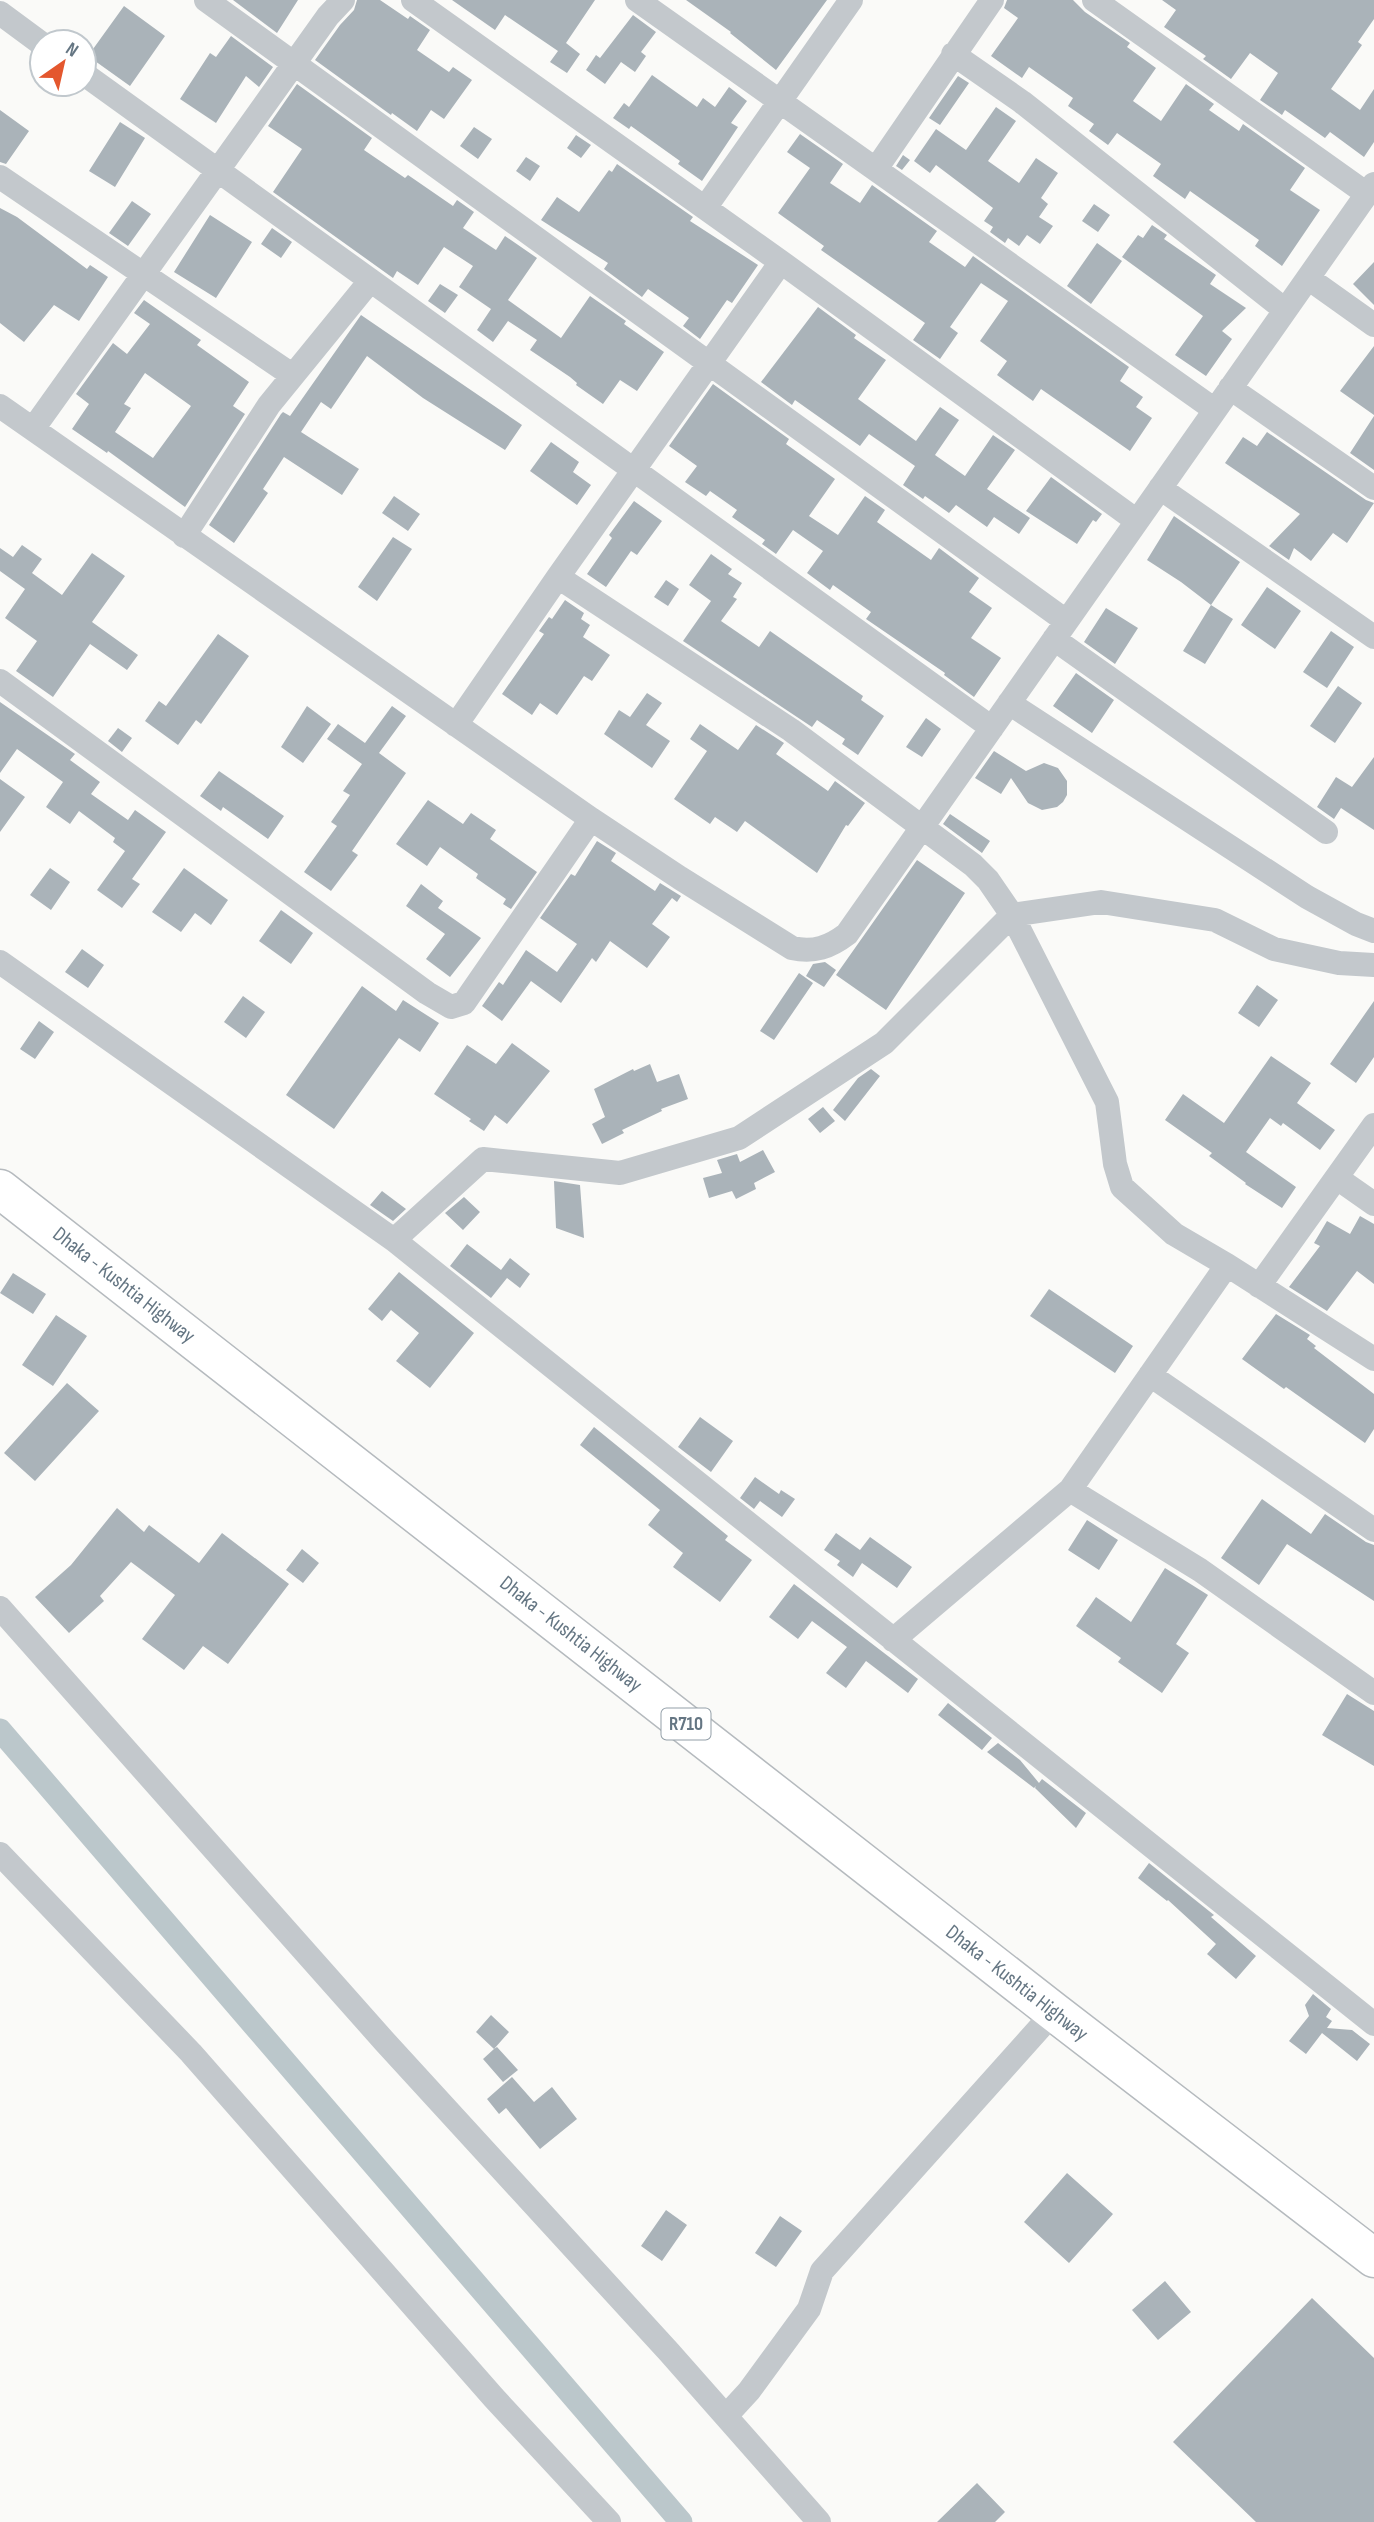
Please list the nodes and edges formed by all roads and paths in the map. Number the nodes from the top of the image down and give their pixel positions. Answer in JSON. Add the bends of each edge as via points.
{"nodes":[{"id":1,"x":206,"y":0,"type":"edge"},
{"id":2,"x":344,"y":0,"type":"edge"},
{"id":3,"x":413,"y":0,"type":"edge"},
{"id":4,"x":637,"y":0,"type":"edge"},
{"id":5,"x":851,"y":0,"type":"edge"},
{"id":6,"x":992,"y":0,"type":"edge"},
{"id":7,"x":1094,"y":0,"type":"edge"},
{"id":8,"x":0,"y":13,"type":"edge"},
{"id":9,"x":28,"y":34,"type":"edge"},
{"id":10,"x":953,"y":54,"type":"junction"},
{"id":11,"x":295,"y":62,"type":"junction"},
{"id":12,"x":98,"y":84,"type":"edge"},
{"id":13,"x":781,"y":100,"type":"junction"},
{"id":14,"x":876,"y":169,"type":"junction"},
{"id":15,"x":217,"y":171,"type":"junction"},
{"id":16,"x":0,"y":177,"type":"edge"},
{"id":17,"x":1371,"y":189,"type":"edge"},
{"id":18,"x":705,"y":208,"type":"junction"},
{"id":19,"x":781,"y":262,"type":"junction"},
{"id":20,"x":141,"y":274,"type":"junction"},
{"id":21,"x":1308,"y":278,"type":"junction"},
{"id":22,"x":370,"y":281,"type":"junction"},
{"id":23,"x":1285,"y":310,"type":"junction"},
{"id":24,"x":1374,"y":325,"type":"edge"},
{"id":25,"x":709,"y":364,"type":"junction"},
{"id":26,"x":292,"y":375,"type":"junction"},
{"id":27,"x":1230,"y":388,"type":"junction"},
{"id":28,"x":0,"y":406,"type":"edge"},
{"id":29,"x":1215,"y":410,"type":"junction"},
{"id":30,"x":33,"y":429,"type":"junction"},
{"id":31,"x":633,"y":471,"type":"junction"},
{"id":32,"x":1160,"y":488,"type":"junction"},
{"id":33,"x":1374,"y":488,"type":"edge"},
{"id":34,"x":1137,"y":521,"type":"junction"},
{"id":35,"x":184,"y":536,"type":"junction"},
{"id":36,"x":558,"y":577,"type":"junction"},
{"id":37,"x":1060,"y":630,"type":"junction"},
{"id":38,"x":1374,"y":637,"type":"edge"},
{"id":39,"x":0,"y":681,"type":"edge"},
{"id":40,"x":1009,"y":703,"type":"junction"},
{"id":41,"x":457,"y":725,"type":"junction"},
{"id":42,"x":992,"y":728,"type":"junction"},
{"id":43,"x":591,"y":819,"type":"junction"},
{"id":44,"x":922,"y":828,"type":"junction"},
{"id":45,"x":1326,"y":832,"type":"dead end"},
{"id":46,"x":1012,"y":915,"type":"junction"},
{"id":47,"x":1374,"y":931,"type":"edge"},
{"id":48,"x":0,"y":962,"type":"edge"},
{"id":49,"x":1374,"y":965,"type":"edge"},
{"id":50,"x":1374,"y":1125,"type":"edge"},
{"id":51,"x":1337,"y":1178,"type":"junction"},
{"id":52,"x":0,"y":1189,"type":"edge"},
{"id":53,"x":1374,"y":1204,"type":"edge"},
{"id":54,"x":394,"y":1240,"type":"junction"},
{"id":55,"x":1227,"y":1265,"type":"junction"},
{"id":56,"x":1259,"y":1286,"type":"junction"},
{"id":57,"x":1374,"y":1359,"type":"edge"},
{"id":58,"x":1150,"y":1375,"type":"junction"},
{"id":59,"x":1070,"y":1490,"type":"junction"},
{"id":60,"x":1374,"y":1530,"type":"edge"},
{"id":61,"x":0,"y":1608,"type":"edge"},
{"id":62,"x":893,"y":1640,"type":"junction"},
{"id":63,"x":1374,"y":1693,"type":"edge"},
{"id":64,"x":0,"y":1854,"type":"edge"},
{"id":65,"x":1054,"y":2012,"type":"junction"},
{"id":66,"x":1374,"y":2024,"type":"edge"},
{"id":67,"x":1374,"y":2258,"type":"edge"},
{"id":68,"x":726,"y":2416,"type":"junction"},
{"id":69,"x":609,"y":2522,"type":"edge"},
{"id":70,"x":819,"y":2522,"type":"edge"}],
"edges":[{"from":1,"to":11,"type":"street"},
{"from":2,"to":11,"type":"street"},
{"from":3,"to":18,"type":"street"},
{"from":4,"to":13,"type":"street"},
{"from":5,"to":13,"type":"street"},
{"from":6,"to":10,"type":"street"},
{"from":7,"to":17,"type":"street"},
{"from":8,"to":9,"type":"street"},
{"from":10,"to":14,"type":"street"},
{"from":10,"to":23,"type":"street","via":[[1022,102]]},
{"from":11,"to":15,"type":"street"},
{"from":11,"to":25,"type":"street"},
{"from":12,"to":15,"type":"street"},
{"from":13,"to":14,"type":"street"},
{"from":13,"to":18,"type":"street"},
{"from":14,"to":29,"type":"street"},
{"from":15,"to":20,"type":"street"},
{"from":15,"to":22,"type":"street"},
{"from":16,"to":20,"type":"street"},
{"from":17,"to":21,"type":"street"},
{"from":18,"to":19,"type":"street"},
{"from":19,"to":25,"type":"street"},
{"from":19,"to":34,"type":"street"},
{"from":20,"to":26,"type":"street"},
{"from":20,"to":30,"type":"street"},
{"from":21,"to":23,"type":"street"},
{"from":21,"to":24,"type":"street"},
{"from":22,"to":26,"type":"street"},
{"from":22,"to":31,"type":"street"},
{"from":23,"to":27,"type":"street"},
{"from":25,"to":31,"type":"street"},
{"from":25,"to":37,"type":"street"},
{"from":26,"to":35,"type":"street"},
{"from":27,"to":29,"type":"street"},
{"from":27,"to":33,"type":"street"},
{"from":28,"to":30,"type":"street"},
{"from":29,"to":32,"type":"street"},
{"from":30,"to":35,"type":"street"},
{"from":31,"to":36,"type":"street"},
{"from":31,"to":42,"type":"street"},
{"from":32,"to":34,"type":"street"},
{"from":32,"to":38,"type":"street"},
{"from":34,"to":37,"type":"street"},
{"from":35,"to":41,"type":"street"},
{"from":36,"to":41,"type":"street"},
{"from":36,"to":44,"type":"street","via":[[791,730]]},
{"from":37,"to":40,"type":"street"},
{"from":37,"to":45,"type":"street"},
{"from":39,"to":43,"type":"street","via":[[451,1007],[464,1003]]},
{"from":40,"to":42,"type":"street"},
{"from":40,"to":47,"type":"street","via":[[1307,897]]},
{"from":41,"to":43,"type":"street"},
{"from":42,"to":44,"type":"street"},
{"from":43,"to":44,"type":"street","via":[[792,948],[805,951],[834,944],[847,934]]},
{"from":44,"to":46,"type":"street","via":[[973,865]]},
{"from":46,"to":49,"type":"street","via":[[1101,902],[1215,920],[1274,948],[1339,963]]},
{"from":46,"to":54,"type":"street","via":[[884,1043],[739,1138],[620,1173],[483,1159]]},
{"from":46,"to":55,"type":"street","via":[[1107,1102],[1122,1187],[1174,1234]]},
{"from":48,"to":54,"type":"street"},
{"from":50,"to":51,"type":"street"},
{"from":51,"to":53,"type":"street"},
{"from":51,"to":56,"type":"street"},
{"from":52,"to":65,"type":"main road","name":"Dhaka - Kushtia Highway","number":"R710"},
{"from":54,"to":62,"type":"street"},
{"from":55,"to":56,"type":"street"},
{"from":55,"to":58,"type":"street"},
{"from":56,"to":57,"type":"street"},
{"from":58,"to":59,"type":"street"},
{"from":58,"to":60,"type":"street"},
{"from":59,"to":62,"type":"street"},
{"from":59,"to":63,"type":"street","via":[[1200,1570]]},
{"from":61,"to":68,"type":"street","via":[[385,2042]]},
{"from":62,"to":66,"type":"street"},
{"from":64,"to":69,"type":"street","via":[[191,2053]]},
{"from":65,"to":67,"type":"main road","name":"Dhaka - Kushtia Highway","number":"R710"},
{"from":65,"to":68,"type":"street","via":[[822,2271],[809,2309]]},
{"from":68,"to":70,"type":"street"}]}
